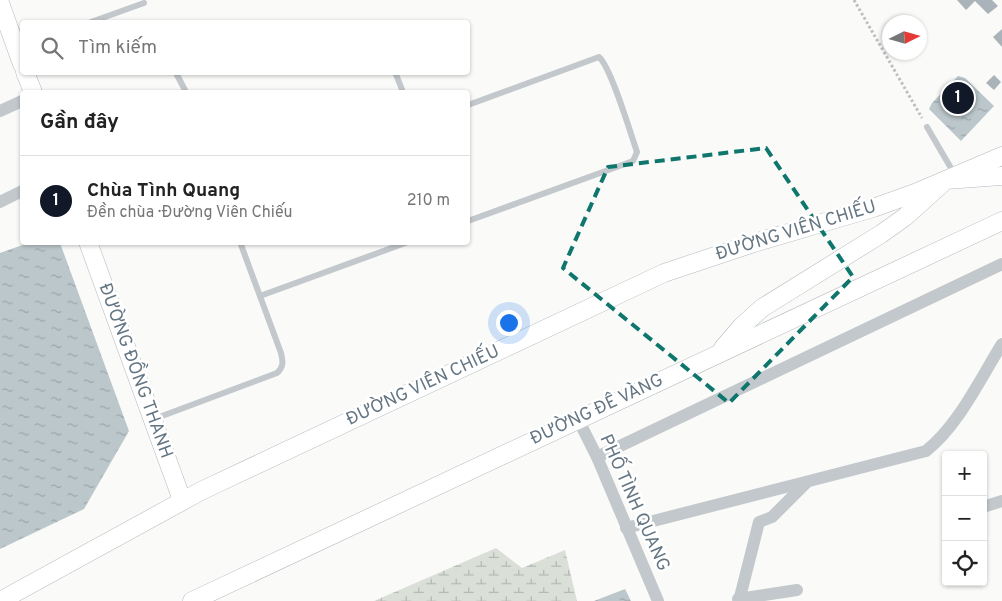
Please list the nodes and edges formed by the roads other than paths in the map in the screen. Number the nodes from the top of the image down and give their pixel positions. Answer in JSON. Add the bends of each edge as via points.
{"nodes":[{"id":1,"x":0,"y":3,"type":"edge"},
{"id":2,"x":144,"y":3,"type":"dead end"},
{"id":3,"x":97,"y":20,"type":"edge"},
{"id":4,"x":20,"y":52,"type":"edge"},
{"id":5,"x":26,"y":75,"type":"edge"},
{"id":6,"x":177,"y":75,"type":"edge"},
{"id":7,"x":397,"y":75,"type":"edge"},
{"id":8,"x":32,"y":90,"type":"edge"},
{"id":9,"x":185,"y":90,"type":"edge"},
{"id":10,"x":402,"y":90,"type":"edge"},
{"id":11,"x":20,"y":102,"type":"edge"},
{"id":12,"x":470,"y":104,"type":"edge"},
{"id":13,"x":0,"y":111,"type":"edge"},
{"id":14,"x":927,"y":127,"type":"road end"},
{"id":15,"x":1002,"y":156,"type":"edge"},
{"id":16,"x":1002,"y":176,"type":"edge"},
{"id":17,"x":951,"y":178,"type":"junction"},
{"id":18,"x":20,"y":192,"type":"edge"},
{"id":19,"x":0,"y":202,"type":"edge"},
{"id":20,"x":470,"y":220,"type":"edge"},
{"id":21,"x":1002,"y":221,"type":"edge"},
{"id":22,"x":89,"y":245,"type":"edge"},
{"id":23,"x":241,"y":245,"type":"edge"},
{"id":24,"x":400,"y":245,"type":"edge"},
{"id":25,"x":1002,"y":264,"type":"edge"},
{"id":26,"x":260,"y":296,"type":"junction"},
{"id":27,"x":1002,"y":344,"type":"edge"},
{"id":28,"x":718,"y":353,"type":"junction"},
{"id":29,"x":153,"y":419,"type":"junction"},
{"id":30,"x":578,"y":419,"type":"junction"},
{"id":31,"x":597,"y":457,"type":"junction"},
{"id":32,"x":807,"y":482,"type":"junction"},
{"id":33,"x":182,"y":500,"type":"junction"},
{"id":34,"x":1002,"y":501,"type":"edge"},
{"id":35,"x":987,"y":506,"type":"edge"},
{"id":36,"x":626,"y":528,"type":"junction"},
{"id":37,"x":797,"y":590,"type":"dead end"},
{"id":38,"x":738,"y":600,"type":"edge"},
{"id":39,"x":0,"y":601,"type":"edge"},
{"id":40,"x":192,"y":601,"type":"edge"},
{"id":41,"x":658,"y":601,"type":"edge"}],
"edges":[{"from":1,"to":4,"type":"street"},
{"from":2,"to":3,"type":"lane"},
{"from":5,"to":8,"type":"street"},
{"from":6,"to":9,"type":"lane"},
{"from":7,"to":10,"type":"lane"},
{"from":11,"to":13,"type":"street"},
{"from":12,"to":20,"type":"lane","via":[[599,58],[610,76],[637,152],[633,160]]},
{"from":14,"to":17,"type":"lane"},
{"from":15,"to":17,"type":"street","name":"ĐƯỜNG VIÊN CHIẾU"},
{"from":16,"to":17,"type":"street"},
{"from":17,"to":28,"type":"street","via":[[881,234],[762,308]]},
{"from":17,"to":33,"type":"street","name":"ĐƯỜNG VIÊN CHIẾU","via":[[873,208],[746,245],[664,274]]},
{"from":18,"to":19,"type":"street"},
{"from":21,"to":28,"type":"street","name":"ĐƯỜNG ĐÊ VÀNG"},
{"from":22,"to":29,"type":"street","name":"ĐƯỜNG ĐỒNG THANH"},
{"from":23,"to":26,"type":"lane"},
{"from":24,"to":26,"type":"lane"},
{"from":25,"to":31,"type":"street"},
{"from":26,"to":29,"type":"lane","via":[[281,353],[281,370]]},
{"from":27,"to":32,"type":"street","via":[[951,426],[926,451]]},
{"from":28,"to":30,"type":"street","name":"ĐƯỜNG ĐÊ VÀNG"},
{"from":29,"to":33,"type":"street","name":"ĐƯỜNG ĐỒNG THANH"},
{"from":30,"to":31,"type":"street","name":"PHỐ TÌNH QUANG"},
{"from":30,"to":40,"type":"street","name":"ĐƯỜNG ĐÊ VÀNG"},
{"from":31,"to":36,"type":"street","name":"PHỐ TÌNH QUANG"},
{"from":32,"to":36,"type":"street"},
{"from":32,"to":38,"type":"street","via":[[772,517],[759,522]]},
{"from":33,"to":39,"type":"street","name":"ĐƯỜNG VIÊN CHIẾU"},
{"from":34,"to":35,"type":"street"},
{"from":36,"to":41,"type":"street","name":"PHỐ TÌNH QUANG"},
{"from":37,"to":38,"type":"street"}]}
